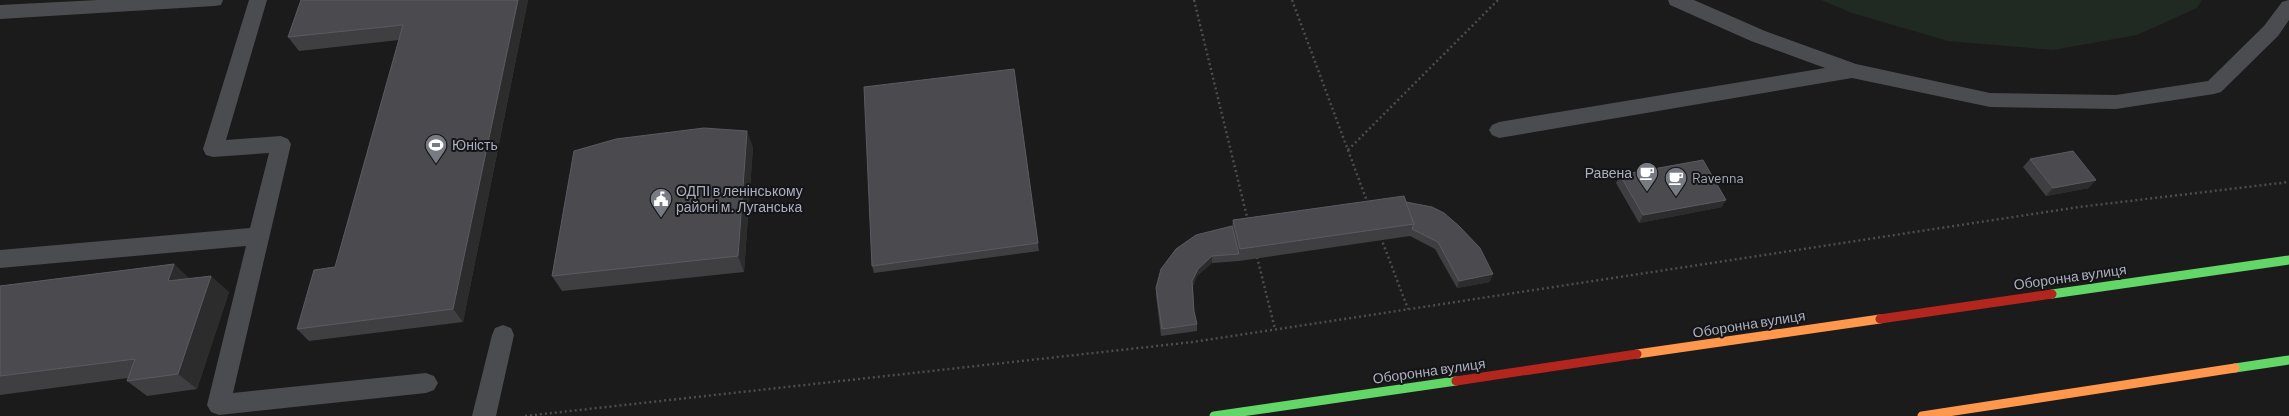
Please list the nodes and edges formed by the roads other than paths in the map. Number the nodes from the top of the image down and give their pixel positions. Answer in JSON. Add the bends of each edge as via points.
{"nodes":[{"id":1,"x":214,"y":0,"type":"edge"},
{"id":2,"x":258,"y":0,"type":"edge"},
{"id":3,"x":1677,"y":0,"type":"edge"},
{"id":4,"x":2289,"y":7,"type":"edge"},
{"id":5,"x":0,"y":12,"type":"edge"},
{"id":6,"x":1853,"y":71,"type":"junction"},
{"id":7,"x":1499,"y":130,"type":"dead end"},
{"id":8,"x":259,"y":236,"type":"junction"},
{"id":9,"x":0,"y":259,"type":"edge"},
{"id":10,"x":2289,"y":260,"type":"edge"},
{"id":11,"x":503,"y":335,"type":"dead end"},
{"id":12,"x":2289,"y":360,"type":"edge"},
{"id":13,"x":426,"y":383,"type":"dead end"},
{"id":14,"x":484,"y":416,"type":"edge"},
{"id":15,"x":1214,"y":416,"type":"edge"},
{"id":16,"x":1922,"y":416,"type":"edge"}],
"edges":[{"from":1,"to":5,"type":"lane"},
{"from":2,"to":8,"type":"lane","via":[[213,149],[281,144]]},
{"from":3,"to":6,"type":"lane","via":[[1758,36]]},
{"from":4,"to":6,"type":"lane","via":[[2271,31],[2214,87],[2116,102],[1990,100]]},
{"from":6,"to":7,"type":"lane"},
{"from":8,"to":9,"type":"lane"},
{"from":8,"to":13,"type":"lane","via":[[219,405]]},
{"from":10,"to":15,"type":"main road","name":"Оборонна вулиця"},
{"from":11,"to":14,"type":"lane"},
{"from":12,"to":16,"type":"main road"}]}
